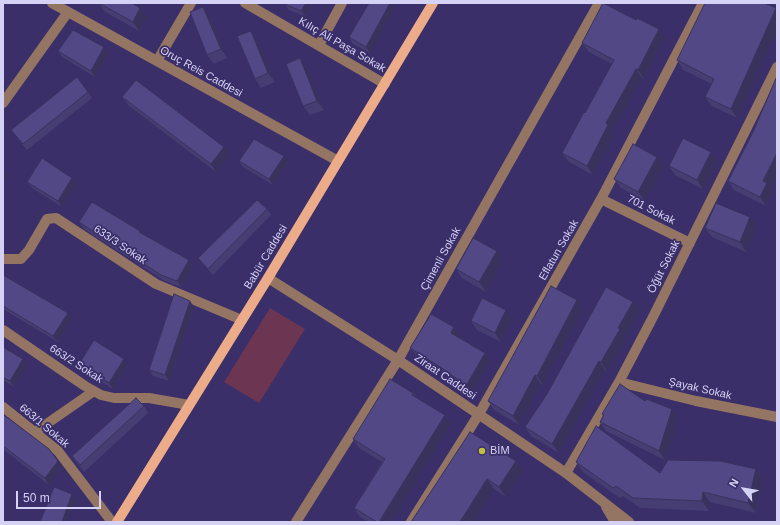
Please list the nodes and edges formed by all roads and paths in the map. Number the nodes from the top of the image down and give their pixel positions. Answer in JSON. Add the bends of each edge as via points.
{"nodes":[{"id":1,"x":52,"y":3,"type":"edge"},
{"id":2,"x":191,"y":3,"type":"edge"},
{"id":3,"x":244,"y":3,"type":"edge"},
{"id":4,"x":342,"y":3,"type":"edge"},
{"id":5,"x":432,"y":3,"type":"edge"},
{"id":6,"x":599,"y":3,"type":"edge"},
{"id":7,"x":703,"y":3,"type":"edge"},
{"id":8,"x":257,"y":6,"type":"edge"},
{"id":9,"x":68,"y":12,"type":"junction"},
{"id":10,"x":319,"y":45,"type":"junction"},
{"id":11,"x":157,"y":61,"type":"junction"},
{"id":12,"x":777,"y":67,"type":"edge"},
{"id":13,"x":385,"y":84,"type":"junction"},
{"id":14,"x":3,"y":103,"type":"edge"},
{"id":15,"x":338,"y":161,"type":"junction"},
{"id":16,"x":601,"y":199,"type":"junction"},
{"id":17,"x":690,"y":243,"type":"junction"},
{"id":18,"x":3,"y":259,"type":"edge"},
{"id":19,"x":268,"y":278,"type":"junction"},
{"id":20,"x":242,"y":320,"type":"junction"},
{"id":21,"x":3,"y":330,"type":"edge"},
{"id":22,"x":398,"y":360,"type":"junction"},
{"id":23,"x":619,"y":382,"type":"junction"},
{"id":24,"x":94,"y":391,"type":"junction"},
{"id":25,"x":189,"y":405,"type":"junction"},
{"id":26,"x":3,"y":407,"type":"edge"},
{"id":27,"x":479,"y":414,"type":"junction"},
{"id":28,"x":777,"y":417,"type":"edge"},
{"id":29,"x":35,"y":432,"type":"junction"},
{"id":30,"x":566,"y":473,"type":"junction"},
{"id":31,"x":604,"y":504,"type":"junction"},
{"id":32,"x":112,"y":522,"type":"edge"},
{"id":33,"x":117,"y":522,"type":"edge"},
{"id":34,"x":296,"y":522,"type":"edge"},
{"id":35,"x":410,"y":522,"type":"edge"},
{"id":36,"x":615,"y":522,"type":"edge"},
{"id":37,"x":629,"y":522,"type":"edge"}],
"edges":[{"from":1,"to":9,"type":"street","name":"Oruç Reis Caddesi"},
{"from":2,"to":11,"type":"street"},
{"from":3,"to":8,"type":"street","name":"Kılıç Ali Paşa Sokak"},
{"from":4,"to":10,"type":"street"},
{"from":5,"to":13,"type":"main road","name":"Babür Caddesi"},
{"from":6,"to":22,"type":"street","name":"Çimenli Sokak"},
{"from":7,"to":16,"type":"street","name":"Eflatun Sokak"},
{"from":8,"to":10,"type":"street","name":"Kılıç Ali Paşa Sokak"},
{"from":9,"to":11,"type":"street","name":"Oruç Reis Caddesi"},
{"from":9,"to":14,"type":"street"},
{"from":10,"to":13,"type":"street","name":"Kılıç Ali Paşa Sokak"},
{"from":11,"to":15,"type":"street","name":"Oruç Reis Caddesi"},
{"from":12,"to":17,"type":"street","name":"Öğüt Sokak"},
{"from":13,"to":15,"type":"main road","name":"Babür Caddesi"},
{"from":15,"to":19,"type":"main road","name":"Babür Caddesi"},
{"from":16,"to":17,"type":"street","name":"701 Sokak"},
{"from":16,"to":27,"type":"street","name":"Eflatun Sokak"},
{"from":17,"to":23,"type":"street","name":"Öğüt Sokak"},
{"from":18,"to":20,"type":"street","name":"633/3 Sokak","via":[[21,259],[47,219],[56,218],[156,284]]},
{"from":19,"to":20,"type":"main road","name":"Babür Caddesi"},
{"from":19,"to":22,"type":"street","name":"Ziraat Caddesi"},
{"from":20,"to":25,"type":"main road","name":"Babür Caddesi"},
{"from":21,"to":24,"type":"street","name":"663/2 Sokak"},
{"from":22,"to":27,"type":"street","name":"Ziraat Caddesi"},
{"from":22,"to":34,"type":"street","name":"Çimenli Sokak"},
{"from":23,"to":28,"type":"street","name":"Şayak Sokak"},
{"from":23,"to":30,"type":"street","name":"Öğüt Sokak"},
{"from":24,"to":25,"type":"street","name":"663/2 Sokak","via":[[114,398],[149,398]]},
{"from":24,"to":29,"type":"street"},
{"from":25,"to":33,"type":"main road","name":"Babür Caddesi"},
{"from":26,"to":29,"type":"street","name":"663/1 Sokak"},
{"from":27,"to":30,"type":"street","name":"Ziraat Caddesi"},
{"from":27,"to":35,"type":"street","name":"Eflatun Sokak"},
{"from":29,"to":32,"type":"street","name":"663/1 Sokak","via":[[58,451]]},
{"from":30,"to":31,"type":"street","name":"Ziraat Caddesi"},
{"from":31,"to":36,"type":"street","name":"Ziraat Caddesi"},
{"from":31,"to":37,"type":"street","name":"Ziraat Caddesi"}]}
